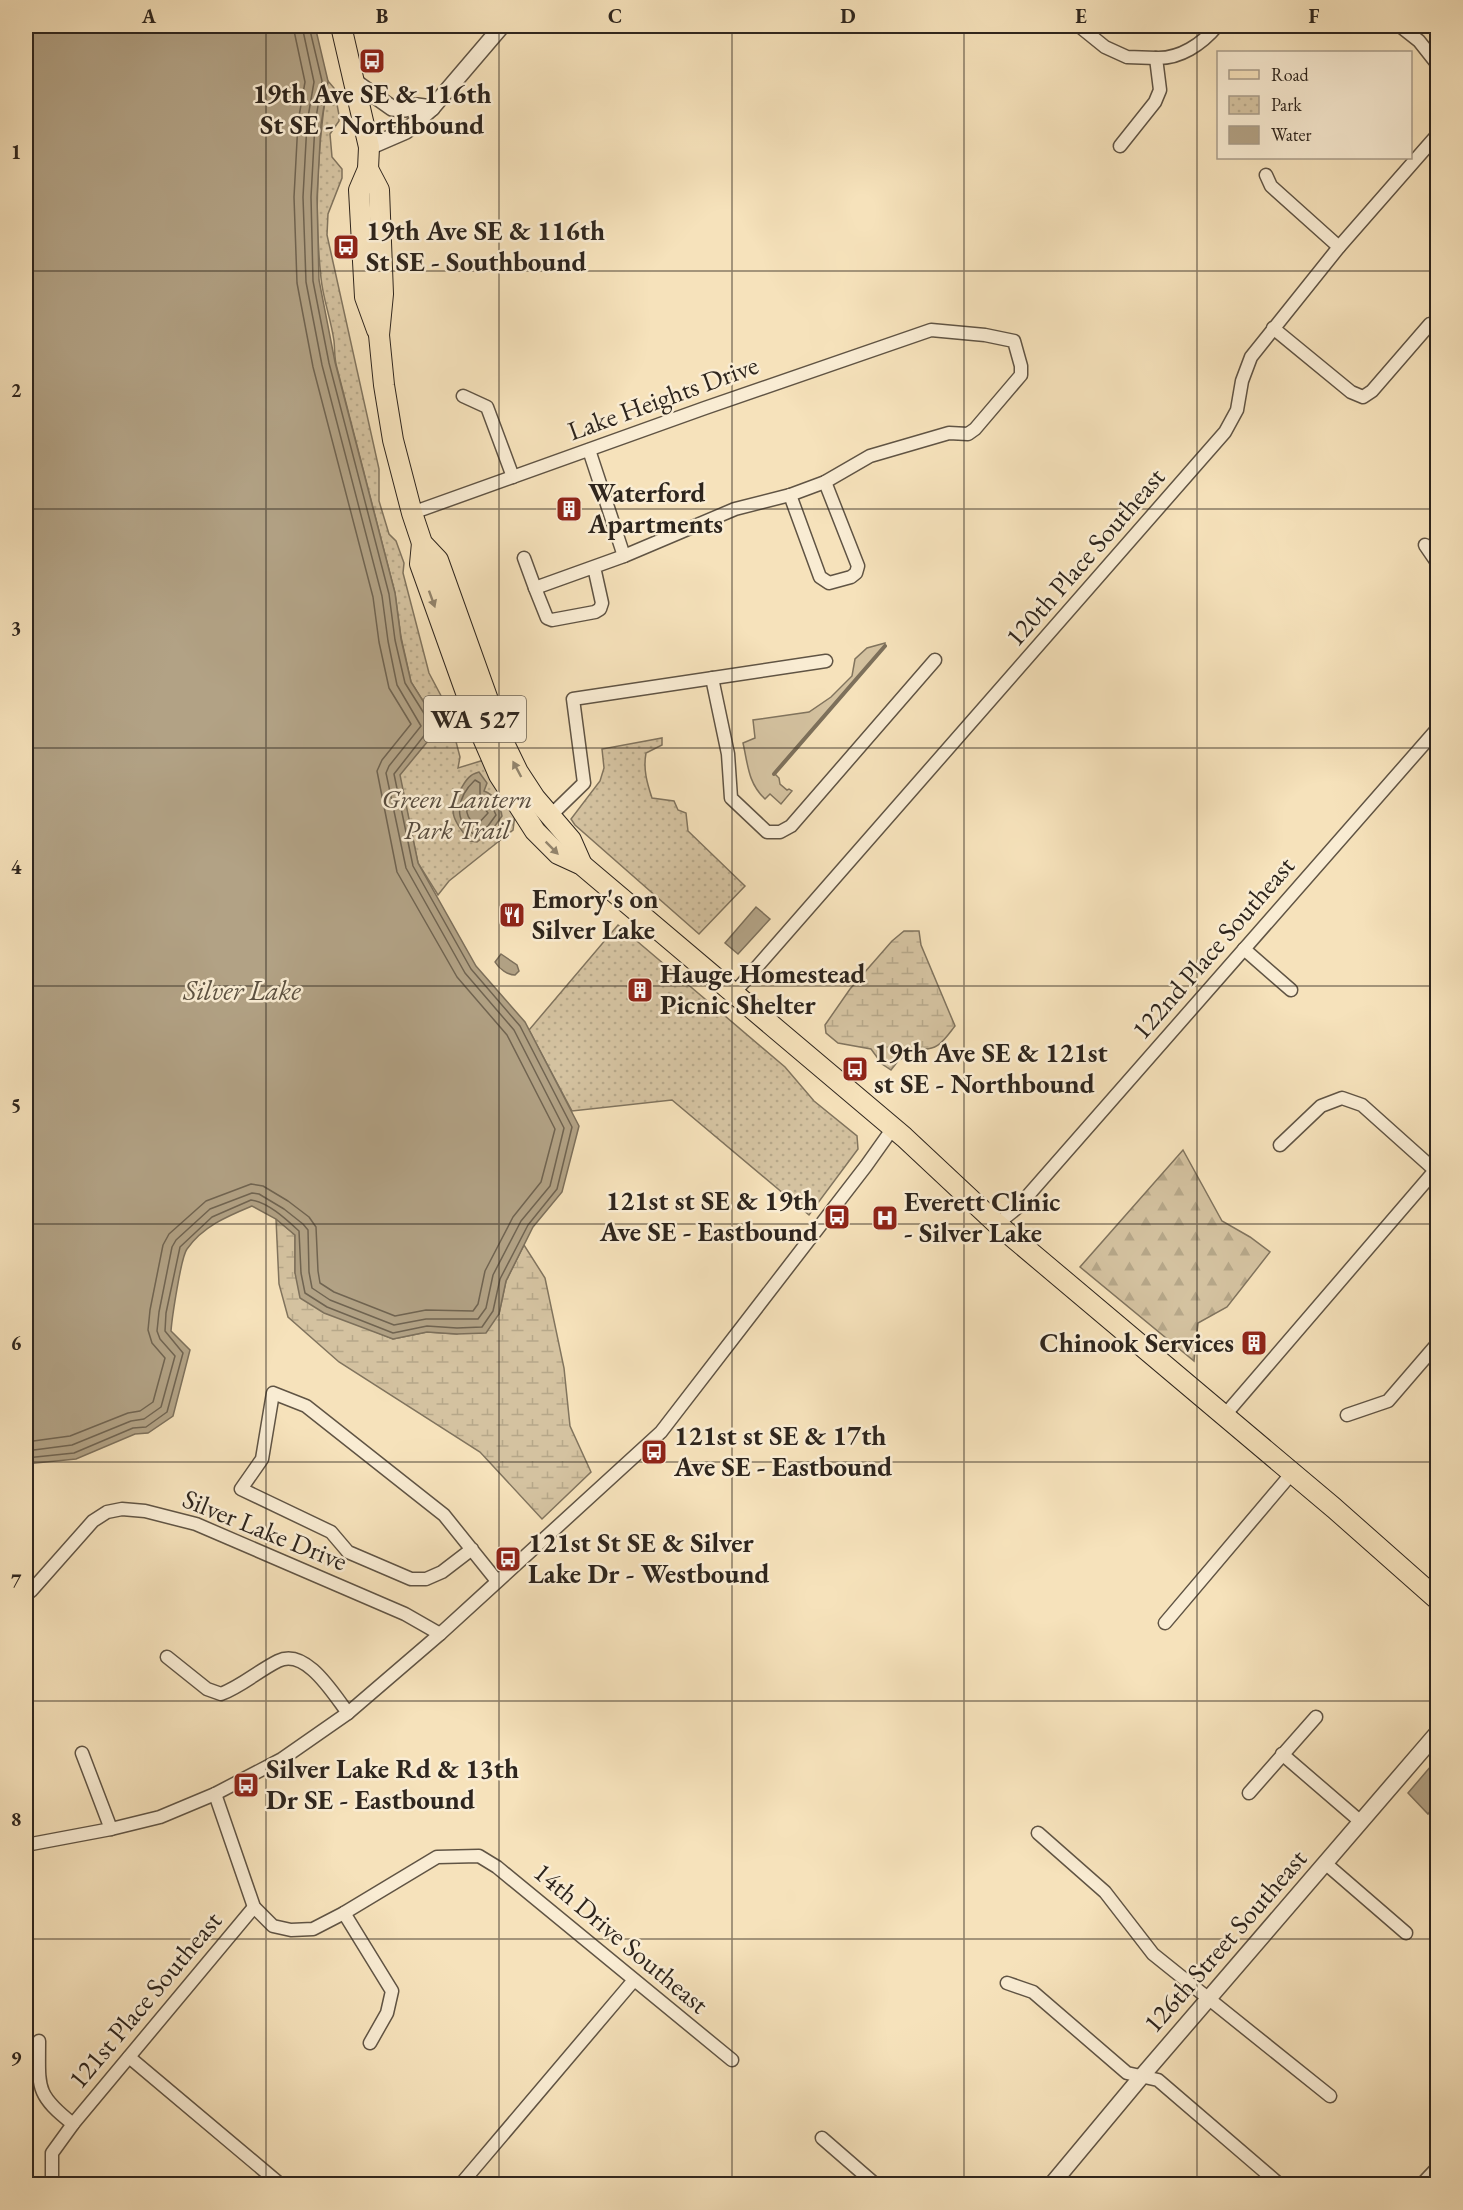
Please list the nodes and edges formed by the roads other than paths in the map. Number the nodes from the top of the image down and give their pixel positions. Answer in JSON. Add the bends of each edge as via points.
{"nodes":[{"id":1,"x":341,"y":26,"type":"edge"},
{"id":2,"x":502,"y":26,"type":"edge"},
{"id":3,"x":1079,"y":26,"type":"edge"},
{"id":4,"x":1217,"y":26,"type":"edge"},
{"id":5,"x":1400,"y":26,"type":"edge"},
{"id":6,"x":1156,"y":58,"type":"junction"},
{"id":7,"x":1437,"y":65,"type":"edge"},
{"id":8,"x":354,"y":81,"type":"junction"},
{"id":9,"x":432,"y":108,"type":"junction"},
{"id":10,"x":1437,"y":134,"type":"edge"},
{"id":11,"x":369,"y":147,"type":"junction"},
{"id":12,"x":1120,"y":147,"type":"dead end"},
{"id":13,"x":1266,"y":175,"type":"dead end"},
{"id":14,"x":1339,"y":247,"type":"junction"},
{"id":15,"x":1430,"y":324,"type":"dead end"},
{"id":16,"x":1273,"y":328,"type":"junction"},
{"id":17,"x":463,"y":396,"type":"dead end"},
{"id":18,"x":589,"y":450,"type":"junction"},
{"id":19,"x":513,"y":477,"type":"junction"},
{"id":20,"x":825,"y":482,"type":"junction"},
{"id":21,"x":790,"y":495,"type":"junction"},
{"id":22,"x":412,"y":513,"type":"junction"},
{"id":23,"x":422,"y":543,"type":"junction"},
{"id":24,"x":1425,"y":545,"type":"dead end"},
{"id":25,"x":624,"y":556,"type":"junction"},
{"id":26,"x":524,"y":558,"type":"dead end"},
{"id":27,"x":1437,"y":564,"type":"edge"},
{"id":28,"x":594,"y":567,"type":"junction"},
{"id":29,"x":535,"y":588,"type":"junction"},
{"id":30,"x":935,"y":660,"type":"dead end"},
{"id":31,"x":826,"y":661,"type":"dead end"},
{"id":32,"x":712,"y":678,"type":"junction"},
{"id":33,"x":1437,"y":729,"type":"edge"},
{"id":34,"x":549,"y":817,"type":"junction"},
{"id":35,"x":582,"y":865,"type":"junction"},
{"id":36,"x":1244,"y":949,"type":"junction"},
{"id":37,"x":1291,"y":990,"type":"dead end"},
{"id":38,"x":735,"y":992,"type":"junction"},
{"id":39,"x":893,"y":1128,"type":"junction"},
{"id":40,"x":1280,"y":1145,"type":"dead end"},
{"id":41,"x":1436,"y":1170,"type":"edge"},
{"id":42,"x":997,"y":1224,"type":"junction"},
{"id":43,"x":1437,"y":1343,"type":"edge"},
{"id":44,"x":1347,"y":1415,"type":"dead end"},
{"id":45,"x":1224,"y":1416,"type":"junction"},
{"id":46,"x":1292,"y":1473,"type":"junction"},
{"id":47,"x":472,"y":1549,"type":"junction"},
{"id":48,"x":497,"y":1581,"type":"junction"},
{"id":49,"x":27,"y":1593,"type":"edge"},
{"id":50,"x":1437,"y":1600,"type":"edge"},
{"id":51,"x":1165,"y":1623,"type":"dead end"},
{"id":52,"x":440,"y":1634,"type":"junction"},
{"id":53,"x":167,"y":1657,"type":"dead end"},
{"id":54,"x":348,"y":1713,"type":"junction"},
{"id":55,"x":1316,"y":1717,"type":"dead end"},
{"id":56,"x":1437,"y":1732,"type":"edge"},
{"id":57,"x":81,"y":1754,"type":"dead end"},
{"id":58,"x":1282,"y":1754,"type":"junction"},
{"id":59,"x":1249,"y":1793,"type":"dead end"},
{"id":60,"x":215,"y":1794,"type":"junction"},
{"id":61,"x":1361,"y":1822,"type":"junction"},
{"id":62,"x":111,"y":1830,"type":"junction"},
{"id":63,"x":1038,"y":1833,"type":"dead end"},
{"id":64,"x":26,"y":1845,"type":"edge"},
{"id":65,"x":1325,"y":1863,"type":"junction"},
{"id":66,"x":254,"y":1907,"type":"junction"},
{"id":67,"x":344,"y":1913,"type":"junction"},
{"id":68,"x":1406,"y":1933,"type":"dead end"},
{"id":69,"x":634,"y":1980,"type":"junction"},
{"id":70,"x":1007,"y":1983,"type":"dead end"},
{"id":71,"x":1209,"y":2000,"type":"junction"},
{"id":72,"x":39,"y":2041,"type":"dead end"},
{"id":73,"x":370,"y":2043,"type":"dead end"},
{"id":74,"x":129,"y":2057,"type":"junction"},
{"id":75,"x":732,"y":2060,"type":"dead end"},
{"id":76,"x":1142,"y":2076,"type":"junction"},
{"id":77,"x":1330,"y":2096,"type":"dead end"},
{"id":78,"x":73,"y":2124,"type":"junction"},
{"id":79,"x":822,"y":2138,"type":"dead end"},
{"id":80,"x":1437,"y":2168,"type":"edge"},
{"id":81,"x":52,"y":2184,"type":"edge"},
{"id":82,"x":280,"y":2184,"type":"edge"},
{"id":83,"x":461,"y":2184,"type":"edge"},
{"id":84,"x":875,"y":2184,"type":"edge"},
{"id":85,"x":1052,"y":2184,"type":"edge"},
{"id":86,"x":1279,"y":2184,"type":"edge"},
{"id":87,"x":1422,"y":2184,"type":"edge"}],
"edges":[{"from":1,"to":8,"type":"main road","number":"WA 527"},
{"from":2,"to":9,"type":"street"},
{"from":3,"to":6,"type":"street","via":[[1105,47],[1127,57]]},
{"from":4,"to":6,"type":"street","via":[[1206,39],[1183,52]]},
{"from":5,"to":7,"type":"street","via":[[1419,41]]},
{"from":6,"to":12,"type":"street","via":[[1161,90]]},
{"from":8,"to":9,"type":"street","via":[[392,108]]},
{"from":8,"to":11,"type":"main road","number":"WA 527"},
{"from":9,"to":11,"type":"street","via":[[406,131]]},
{"from":10,"to":14,"type":"street","name":"120th Place Southeast"},
{"from":11,"to":22,"type":"main road","number":"WA 527","via":[[368,169],[379,189],[383,294],[379,335],[384,385]]},
{"from":13,"to":14,"type":"street","via":[[1278,193]]},
{"from":14,"to":16,"type":"street","name":"120th Place Southeast"},
{"from":15,"to":16,"type":"street","via":[[1363,397],[1351,392]]},
{"from":16,"to":38,"type":"street","name":"120th Place Southeast","via":[[1251,357],[1237,410],[1225,432]]},
{"from":17,"to":19,"type":"street","via":[[487,407]]},
{"from":18,"to":19,"type":"street","name":"Lake Heights Drive"},
{"from":18,"to":20,"type":"street","name":"Lake Heights Drive","via":[[931,330],[1014,341],[1021,375],[975,429],[968,434],[949,433],[870,456]]},
{"from":18,"to":25,"type":"street"},
{"from":19,"to":22,"type":"street","name":"Lake Heights Drive"},
{"from":20,"to":21,"type":"street"},
{"from":20,"to":21,"type":"street","via":[[858,566],[851,577],[829,583],[820,577]]},
{"from":21,"to":25,"type":"street","via":[[735,509]]},
{"from":22,"to":23,"type":"main road","number":"WA 527"},
{"from":34,"to":23,"type":"main road","number":"WA 527","one_way":true,"via":[[518,772],[502,739],[438,560]]},
{"from":23,"to":35,"type":"main road","number":"WA 527","one_way":true,"via":[[420,564],[499,775],[536,831],[558,855]]},
{"from":24,"to":27,"type":"street"},
{"from":25,"to":28,"type":"street"},
{"from":26,"to":29,"type":"street"},
{"from":28,"to":29,"type":"street"},
{"from":28,"to":29,"type":"street","via":[[602,603],[595,612],[552,620],[544,615]]},
{"from":30,"to":32,"type":"street","via":[[791,826],[780,832],[768,831],[731,798],[728,754]]},
{"from":31,"to":32,"type":"street"},
{"from":32,"to":34,"type":"street","via":[[573,699],[584,783]]},
{"from":33,"to":36,"type":"street","name":"122nd Place Southeast"},
{"from":34,"to":35,"type":"main road","number":"WA 527","via":[[570,840]]},
{"from":35,"to":38,"type":"main road","number":"WA 527"},
{"from":36,"to":37,"type":"street"},
{"from":36,"to":42,"type":"street","name":"122nd Place Southeast","via":[[1017,1208]]},
{"from":38,"to":39,"type":"main road","number":"WA 527"},
{"from":39,"to":42,"type":"main road","number":"WA 527"},
{"from":39,"to":48,"type":"street","via":[[661,1432]]},
{"from":40,"to":41,"type":"street","via":[[1321,1106],[1341,1098],[1362,1105]]},
{"from":41,"to":45,"type":"street"},
{"from":42,"to":45,"type":"main road","number":"WA 527"},
{"from":43,"to":44,"type":"street","via":[[1388,1401]]},
{"from":45,"to":46,"type":"main road","number":"WA 527"},
{"from":46,"to":50,"type":"main road","number":"WA 527"},
{"from":46,"to":51,"type":"street"},
{"from":47,"to":47,"type":"street","via":[[444,1515],[306,1406],[273,1393],[262,1459],[241,1489],[332,1532],[348,1552],[411,1579],[426,1579],[442,1572]]},
{"from":47,"to":48,"type":"street"},
{"from":48,"to":52,"type":"street"},
{"from":49,"to":52,"type":"street","name":"Silver Lake Drive","via":[[93,1521],[122,1509],[145,1511],[196,1524],[405,1614]]},
{"from":52,"to":54,"type":"street"},
{"from":53,"to":54,"type":"street","via":[[207,1689],[221,1694],[280,1660],[293,1660],[316,1671]]},
{"from":54,"to":60,"type":"street","via":[[282,1760]]},
{"from":55,"to":58,"type":"street"},
{"from":56,"to":61,"type":"street","name":"126th Street Southeast"},
{"from":57,"to":62,"type":"street"},
{"from":58,"to":59,"type":"street"},
{"from":58,"to":61,"type":"street"},
{"from":60,"to":62,"type":"street","via":[[160,1817]]},
{"from":60,"to":66,"type":"street"},
{"from":61,"to":65,"type":"street","name":"126th Street Southeast"},
{"from":62,"to":64,"type":"street"},
{"from":63,"to":71,"type":"street","via":[[1105,1892],[1153,1954]]},
{"from":65,"to":68,"type":"street"},
{"from":65,"to":71,"type":"street","name":"126th Street Southeast"},
{"from":66,"to":67,"type":"street","via":[[273,1926],[291,1930],[313,1929]]},
{"from":66,"to":74,"type":"street","name":"121st Place Southeast"},
{"from":67,"to":69,"type":"street","name":"14th Drive Southeast","via":[[437,1857],[478,1856],[497,1867]]},
{"from":67,"to":73,"type":"street","via":[[392,1991],[387,2013]]},
{"from":69,"to":75,"type":"street","name":"14th Drive Southeast"},
{"from":69,"to":83,"type":"street"},
{"from":70,"to":76,"type":"street","via":[[1033,1992],[1127,2073]]},
{"from":71,"to":76,"type":"street","name":"126th Street Southeast"},
{"from":71,"to":77,"type":"street"},
{"from":72,"to":78,"type":"street","name":"121st Place Southeast","via":[[39,2087],[53,2108]]},
{"from":74,"to":78,"type":"street","name":"121st Place Southeast"},
{"from":74,"to":82,"type":"street"},
{"from":76,"to":85,"type":"street","name":"126th Street Southeast"},
{"from":76,"to":86,"type":"street","via":[[1158,2080]]},
{"from":78,"to":81,"type":"street","name":"121st Place Southeast","via":[[52,2153]]},
{"from":79,"to":84,"type":"street"},
{"from":80,"to":87,"type":"street"}]}
